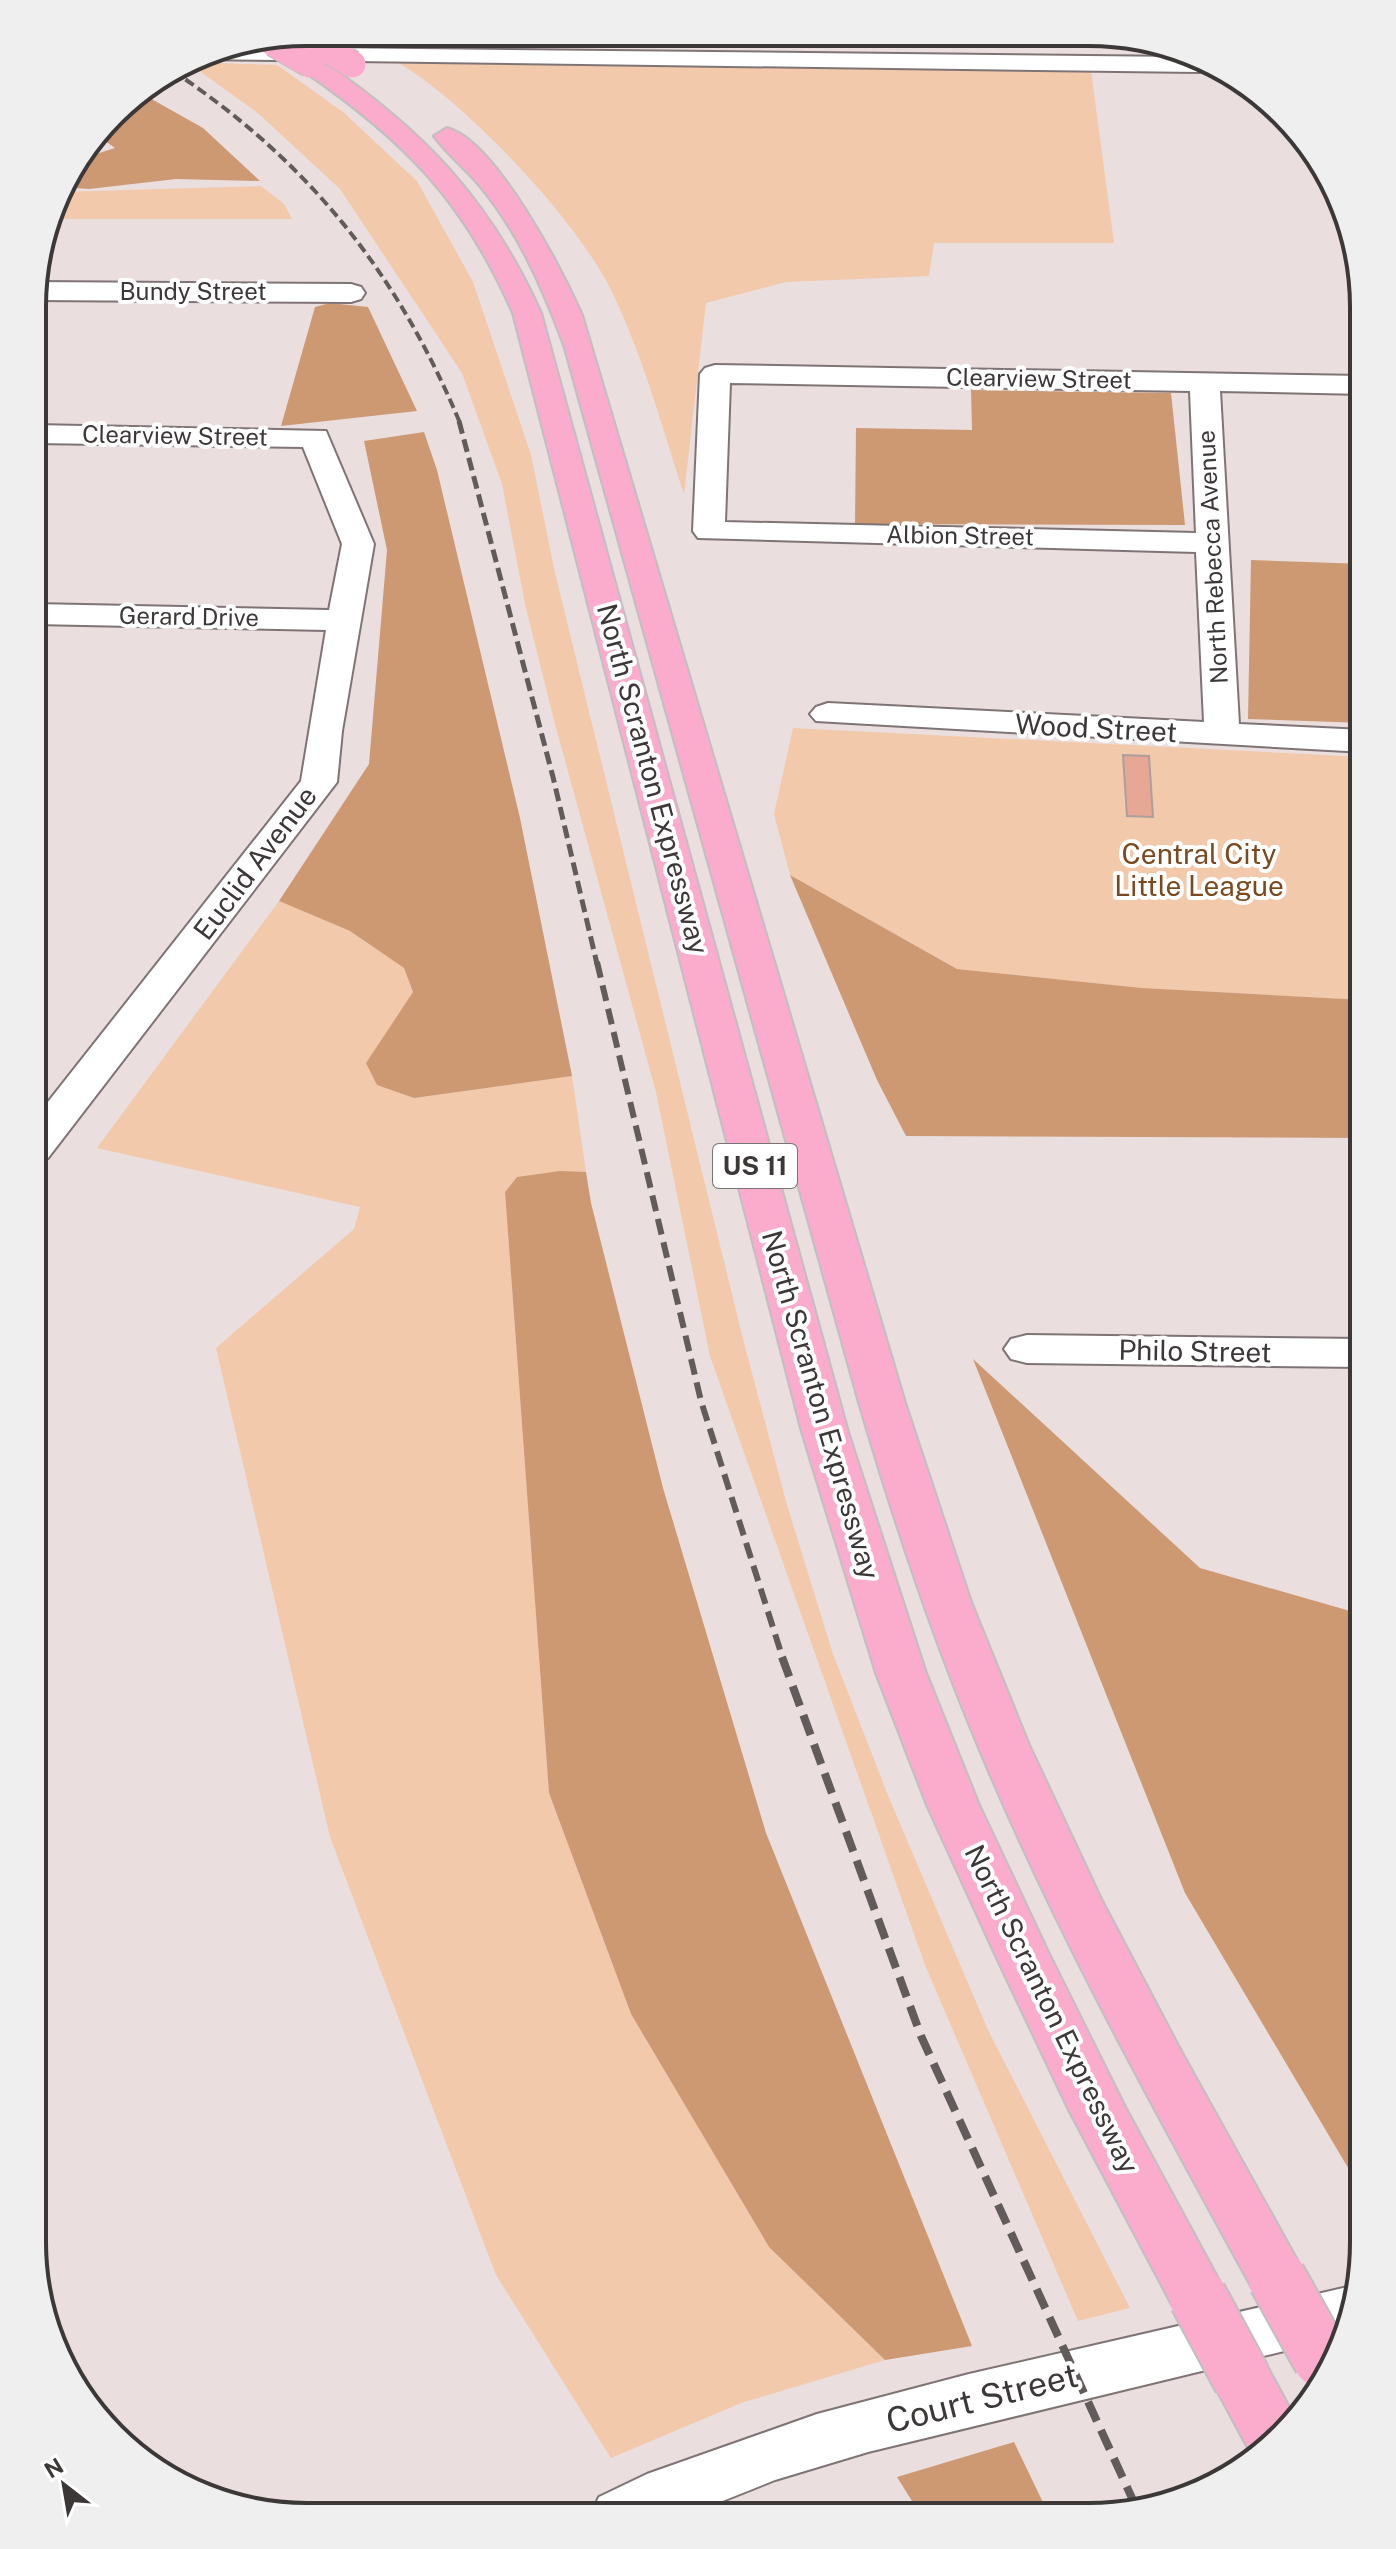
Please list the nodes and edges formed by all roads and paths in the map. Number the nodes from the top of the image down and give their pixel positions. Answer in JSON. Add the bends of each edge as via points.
{"nodes":[{"id":1,"x":296,"y":47,"type":"edge"},
{"id":2,"x":786,"y":47,"type":"edge"},
{"id":3,"x":320,"y":51,"type":"edge"},
{"id":4,"x":246,"y":53,"type":"edge"},
{"id":5,"x":1184,"y":64,"type":"edge"},
{"id":6,"x":47,"y":291,"type":"edge"},
{"id":7,"x":351,"y":293,"type":"dead end"},
{"id":8,"x":1204,"y":381,"type":"junction"},
{"id":9,"x":1350,"y":385,"type":"edge"},
{"id":10,"x":46,"y":434,"type":"edge"},
{"id":11,"x":315,"y":438,"type":"joint"},
{"id":12,"x":709,"y":531,"type":"joint"},
{"id":13,"x":1212,"y":543,"type":"junction"},
{"id":14,"x":46,"y":614,"type":"edge"},
{"id":15,"x":344,"y":620,"type":"junction"},
{"id":16,"x":828,"y":714,"type":"dead end"},
{"id":17,"x":1222,"y":734,"type":"junction"},
{"id":18,"x":1350,"y":740,"type":"edge"},
{"id":19,"x":46,"y":1132,"type":"edge"},
{"id":20,"x":1027,"y":1349,"type":"dead end"},
{"id":21,"x":1349,"y":1353,"type":"edge"},
{"id":22,"x":1330,"y":2342,"type":"edge"},
{"id":23,"x":1327,"y":2348,"type":"edge"},
{"id":24,"x":1270,"y":2431,"type":"edge"},
{"id":25,"x":652,"y":2503,"type":"edge"}],
"edges":[{"from":1,"to":3,"type":"highway","name":"North Scranton Expressway","number":"US 11","bridge":true},
{"from":2,"to":4,"type":"street"},
{"from":2,"to":5,"type":"street"},
{"from":3,"to":22,"type":"highway","name":"North Scranton Expressway","number":"US 11","bridge":true,"via":[[423,115],[481,169],[523,222],[559,290],[890,1425],[970,1664],[1024,1793],[1172,2090],[1277,2278]]},
{"from":3,"to":24,"type":"highway","name":"North Scranton Expressway","number":"US 11","bridge":true,"via":[[445,174],[485,226],[515,283],[539,347],[825,1432],[878,1605],[953,1805],[1003,1913],[1097,2108]]},
{"from":6,"to":7,"type":"street","name":"Bundy Street"},
{"from":8,"to":9,"type":"street","name":"Clearview Street"},
{"from":8,"to":12,"type":"street","name":"Clearview Street","via":[[715,374]]},
{"from":8,"to":13,"type":"street","name":"North Rebecca Avenue"},
{"from":10,"to":11,"type":"street","name":"Clearview Street"},
{"from":11,"to":15,"type":"street","name":"Euclid Avenue","via":[[358,544]]},
{"from":12,"to":13,"type":"street","name":"Albion Street"},
{"from":13,"to":17,"type":"street","name":"North Rebecca Avenue"},
{"from":14,"to":15,"type":"street","name":"Gerard Drive"},
{"from":15,"to":19,"type":"street","name":"Euclid Avenue","via":[[319,782]]},
{"from":16,"to":17,"type":"street","name":"Wood Street"},
{"from":17,"to":18,"type":"street","name":"Wood Street"},
{"from":20,"to":21,"type":"street","name":"Philo Street"},
{"from":23,"to":25,"type":"street","name":"Court Street","via":[[924,2410],[731,2468]]}]}
